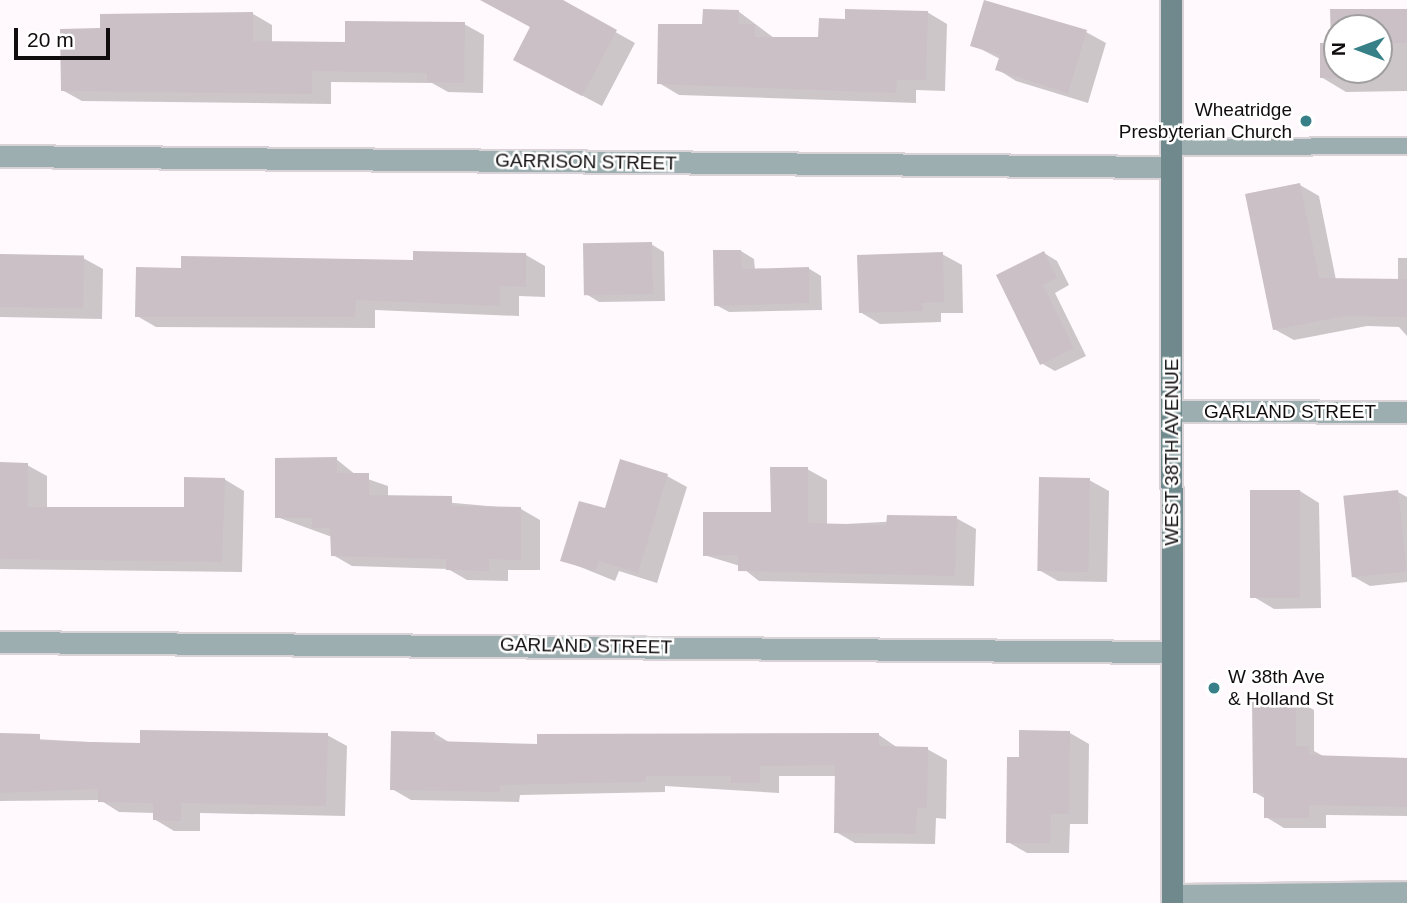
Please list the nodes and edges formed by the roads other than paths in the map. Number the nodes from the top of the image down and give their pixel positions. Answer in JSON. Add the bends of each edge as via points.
{"nodes":[{"id":1,"x":1171,"y":0,"type":"edge"},
{"id":2,"x":1407,"y":146,"type":"edge"},
{"id":3,"x":0,"y":156,"type":"edge"},
{"id":4,"x":1171,"y":157,"type":"junction"},
{"id":5,"x":1172,"y":411,"type":"junction"},
{"id":6,"x":1407,"y":412,"type":"edge"},
{"id":7,"x":0,"y":642,"type":"edge"},
{"id":8,"x":1171,"y":652,"type":"junction"},
{"id":9,"x":1407,"y":892,"type":"edge"},
{"id":10,"x":1172,"y":899,"type":"edge"}],
"edges":[{"from":1,"to":4,"type":"main road","name":"WEST 38TH AVENUE"},
{"from":2,"to":4,"type":"lane"},
{"from":3,"to":4,"type":"street","name":"GARRISON STREET"},
{"from":4,"to":5,"type":"main road","name":"WEST 38TH AVENUE"},
{"from":5,"to":6,"type":"street","name":"GARLAND STREET"},
{"from":5,"to":8,"type":"main road","name":"WEST 38TH AVENUE"},
{"from":7,"to":8,"type":"street","name":"GARLAND STREET"},
{"from":8,"to":10,"type":"main road","name":"WEST 38TH AVENUE"},
{"from":9,"to":10,"type":"street"}]}
